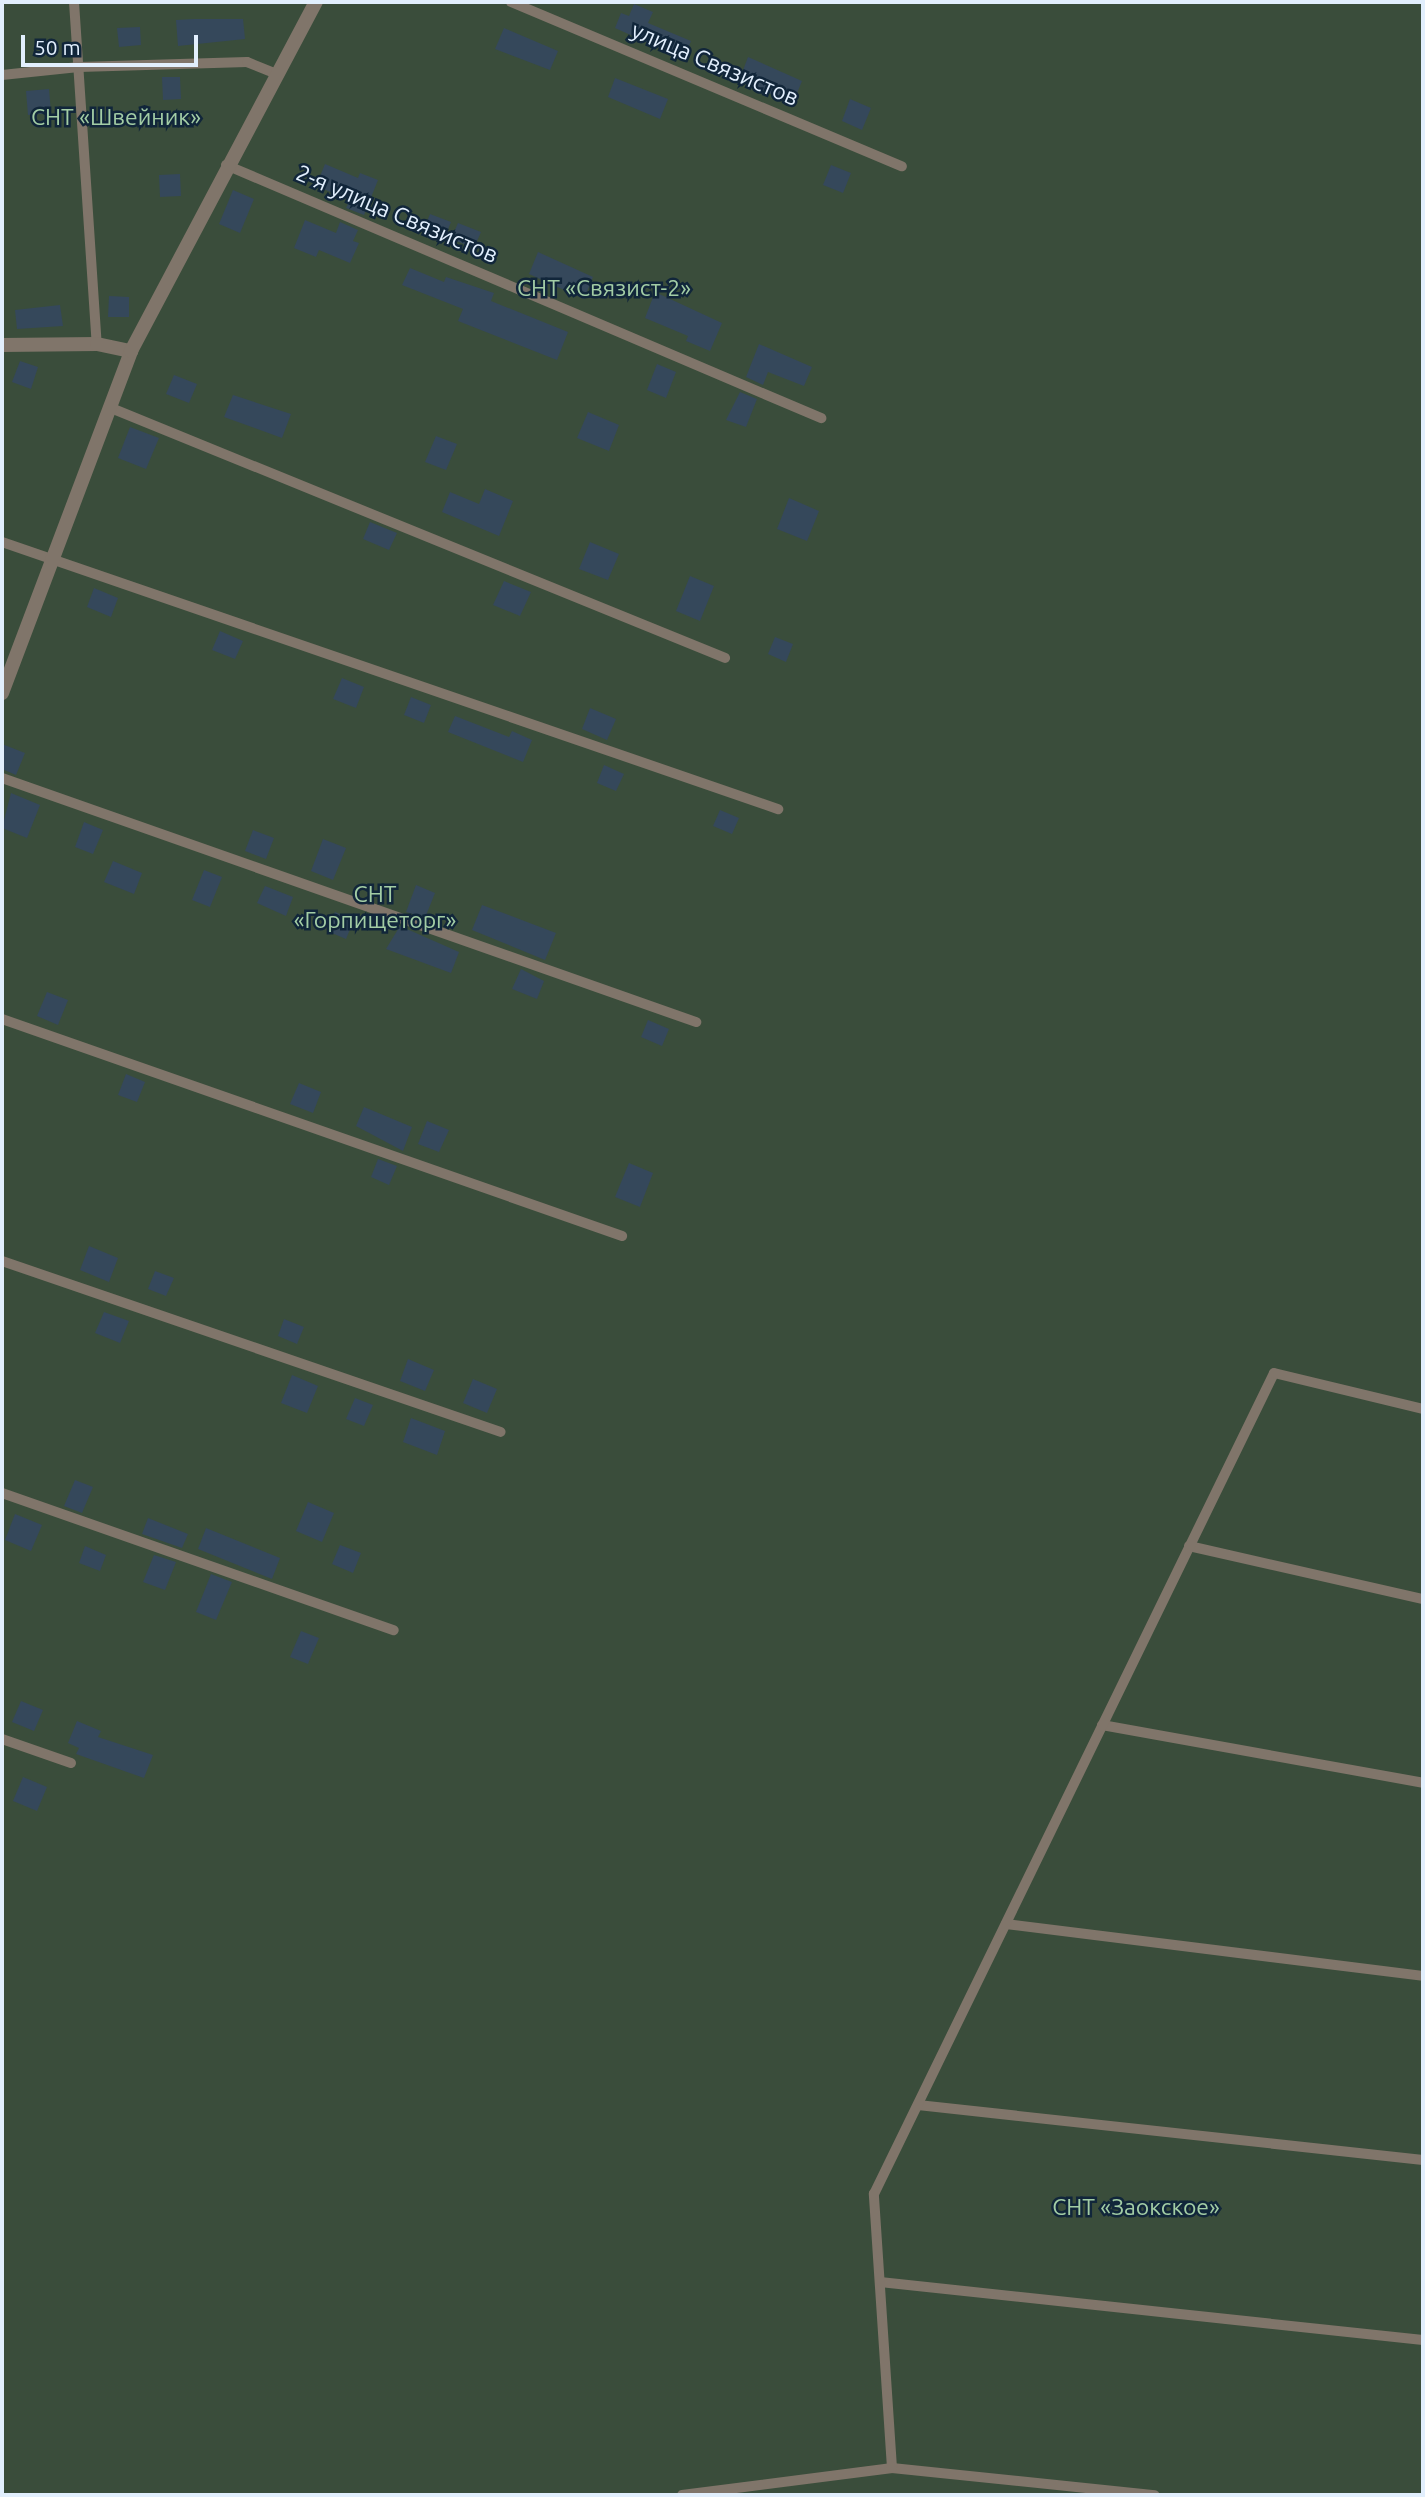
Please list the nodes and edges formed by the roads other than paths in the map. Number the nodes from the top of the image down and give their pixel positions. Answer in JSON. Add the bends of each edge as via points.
{"nodes":[{"id":1,"x":74,"y":2,"type":"edge"},
{"id":2,"x":316,"y":2,"type":"edge"},
{"id":3,"x":511,"y":2,"type":"edge"},
{"id":4,"x":79,"y":67,"type":"junction"},
{"id":5,"x":276,"y":74,"type":"junction"},
{"id":6,"x":2,"y":75,"type":"edge"},
{"id":7,"x":226,"y":165,"type":"junction"},
{"id":8,"x":902,"y":166,"type":"dead end"},
{"id":9,"x":97,"y":344,"type":"junction"},
{"id":10,"x":2,"y":345,"type":"edge"},
{"id":11,"x":131,"y":351,"type":"junction"},
{"id":12,"x":111,"y":408,"type":"junction"},
{"id":13,"x":821,"y":418,"type":"dead end"},
{"id":14,"x":2,"y":542,"type":"edge"},
{"id":15,"x":53,"y":560,"type":"junction"},
{"id":16,"x":725,"y":658,"type":"dead end"},
{"id":17,"x":2,"y":693,"type":"edge"},
{"id":18,"x":2,"y":778,"type":"edge"},
{"id":19,"x":778,"y":810,"type":"dead end"},
{"id":20,"x":2,"y":1019,"type":"edge"},
{"id":21,"x":696,"y":1022,"type":"dead end"},
{"id":22,"x":622,"y":1236,"type":"dead end"},
{"id":23,"x":2,"y":1261,"type":"edge"},
{"id":24,"x":1423,"y":1409,"type":"edge"},
{"id":25,"x":501,"y":1432,"type":"dead end"},
{"id":26,"x":2,"y":1493,"type":"edge"},
{"id":27,"x":1189,"y":1546,"type":"junction"},
{"id":28,"x":1423,"y":1599,"type":"edge"},
{"id":29,"x":394,"y":1630,"type":"dead end"},
{"id":30,"x":1102,"y":1725,"type":"junction"},
{"id":31,"x":2,"y":1739,"type":"edge"},
{"id":32,"x":71,"y":1763,"type":"dead end"},
{"id":33,"x":1423,"y":1783,"type":"edge"},
{"id":34,"x":1006,"y":1924,"type":"junction"},
{"id":35,"x":1423,"y":1976,"type":"edge"},
{"id":36,"x":918,"y":2105,"type":"junction"},
{"id":37,"x":1423,"y":2161,"type":"edge"},
{"id":38,"x":880,"y":2282,"type":"junction"},
{"id":39,"x":1423,"y":2340,"type":"edge"},
{"id":40,"x":892,"y":2468,"type":"junction"},
{"id":41,"x":682,"y":2495,"type":"edge"},
{"id":42,"x":1155,"y":2495,"type":"edge"}],
"edges":[{"from":1,"to":4,"type":"lane"},
{"from":2,"to":5,"type":"street"},
{"from":3,"to":8,"type":"lane","name":"улица Связистов"},
{"from":4,"to":5,"type":"lane","via":[[247,62]]},
{"from":4,"to":6,"type":"lane"},
{"from":4,"to":9,"type":"lane"},
{"from":5,"to":7,"type":"street"},
{"from":7,"to":11,"type":"street"},
{"from":7,"to":13,"type":"lane","name":"2-я улица Связистов"},
{"from":9,"to":10,"type":"street"},
{"from":9,"to":11,"type":"street"},
{"from":11,"to":12,"type":"street"},
{"from":12,"to":15,"type":"street"},
{"from":12,"to":16,"type":"lane"},
{"from":14,"to":15,"type":"lane"},
{"from":15,"to":17,"type":"street"},
{"from":15,"to":19,"type":"lane"},
{"from":18,"to":21,"type":"lane"},
{"from":20,"to":22,"type":"lane"},
{"from":23,"to":25,"type":"lane"},
{"from":24,"to":27,"type":"lane","via":[[1274,1373]]},
{"from":26,"to":29,"type":"lane"},
{"from":27,"to":28,"type":"lane"},
{"from":27,"to":30,"type":"lane"},
{"from":30,"to":33,"type":"lane"},
{"from":30,"to":34,"type":"lane"},
{"from":31,"to":32,"type":"lane"},
{"from":34,"to":35,"type":"lane"},
{"from":34,"to":36,"type":"lane"},
{"from":36,"to":37,"type":"lane"},
{"from":36,"to":38,"type":"lane","via":[[874,2194]]},
{"from":38,"to":39,"type":"lane"},
{"from":38,"to":40,"type":"lane"},
{"from":40,"to":41,"type":"lane"},
{"from":40,"to":42,"type":"lane"}]}
